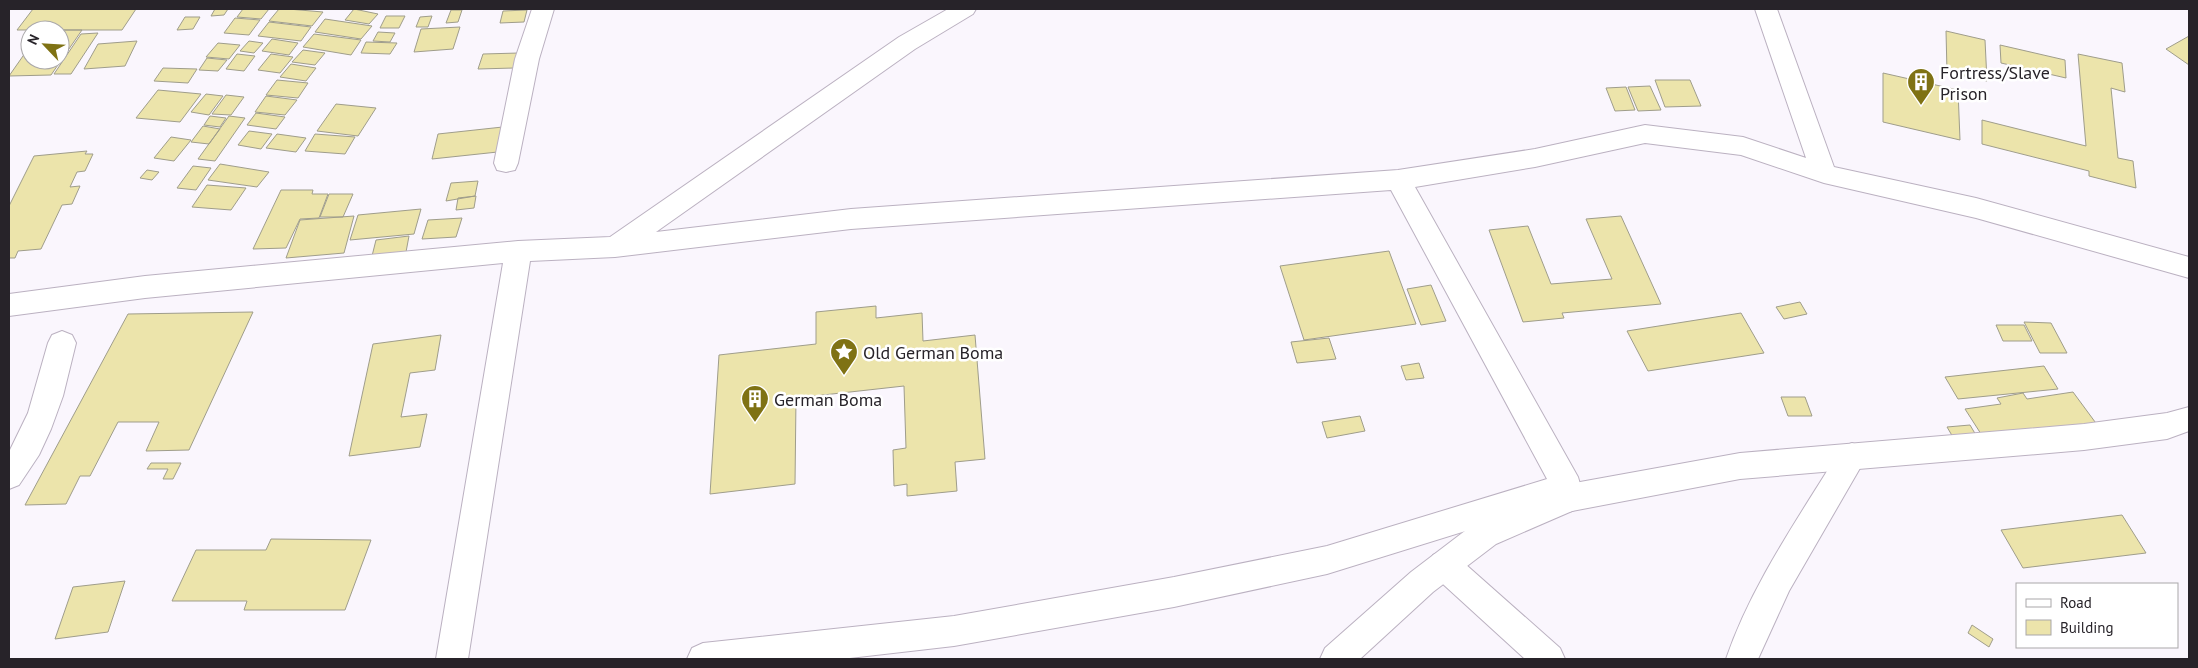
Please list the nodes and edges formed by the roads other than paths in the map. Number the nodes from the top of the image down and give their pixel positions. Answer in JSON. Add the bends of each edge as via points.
{"nodes":[{"id":1,"x":543,"y":9,"type":"edge"},
{"id":2,"x":965,"y":9,"type":"edge"},
{"id":3,"x":1766,"y":9,"type":"edge"},
{"id":4,"x":506,"y":162,"type":"dead end"},
{"id":5,"x":1824,"y":174,"type":"junction"},
{"id":6,"x":1398,"y":180,"type":"junction"},
{"id":7,"x":615,"y":247,"type":"junction"},
{"id":8,"x":518,"y":251,"type":"junction"},
{"id":9,"x":2189,"y":268,"type":"edge"},
{"id":10,"x":9,"y":305,"type":"edge"},
{"id":11,"x":62,"y":343,"type":"dead end"},
{"id":12,"x":2189,"y":419,"type":"edge"},
{"id":13,"x":1852,"y":456,"type":"junction"},
{"id":14,"x":9,"y":476,"type":"edge"},
{"id":15,"x":1568,"y":492,"type":"junction"},
{"id":16,"x":1444,"y":565,"type":"junction"},
{"id":17,"x":452,"y":659,"type":"edge"},
{"id":18,"x":703,"y":659,"type":"edge"},
{"id":19,"x":1336,"y":659,"type":"edge"},
{"id":20,"x":1549,"y":659,"type":"edge"},
{"id":21,"x":1742,"y":659,"type":"edge"}],
"edges":[{"from":1,"to":4,"type":"street","via":[[527,60]]},
{"from":2,"to":7,"type":"street","via":[[907,43]]},
{"from":3,"to":5,"type":"street"},
{"from":5,"to":6,"type":"street","via":[[1743,146],[1645,134],[1535,158]]},
{"from":5,"to":9,"type":"street","via":[[1976,208]]},
{"from":6,"to":7,"type":"street","via":[[850,219]]},
{"from":6,"to":15,"type":"street"},
{"from":7,"to":8,"type":"street"},
{"from":8,"to":10,"type":"street","via":[[144,287]]},
{"from":8,"to":17,"type":"street"},
{"from":11,"to":14,"type":"street","via":[[33,439]]},
{"from":12,"to":13,"type":"street","via":[[2167,426],[2084,437]]},
{"from":13,"to":15,"type":"street","via":[[1740,466]]},
{"from":13,"to":21,"type":"street","via":[[1784,570]]},
{"from":15,"to":16,"type":"street","via":[[1485,534]]},
{"from":15,"to":18,"type":"street","via":[[1327,560],[1174,592],[954,631]]},
{"from":16,"to":19,"type":"street"},
{"from":16,"to":20,"type":"street"}]}
